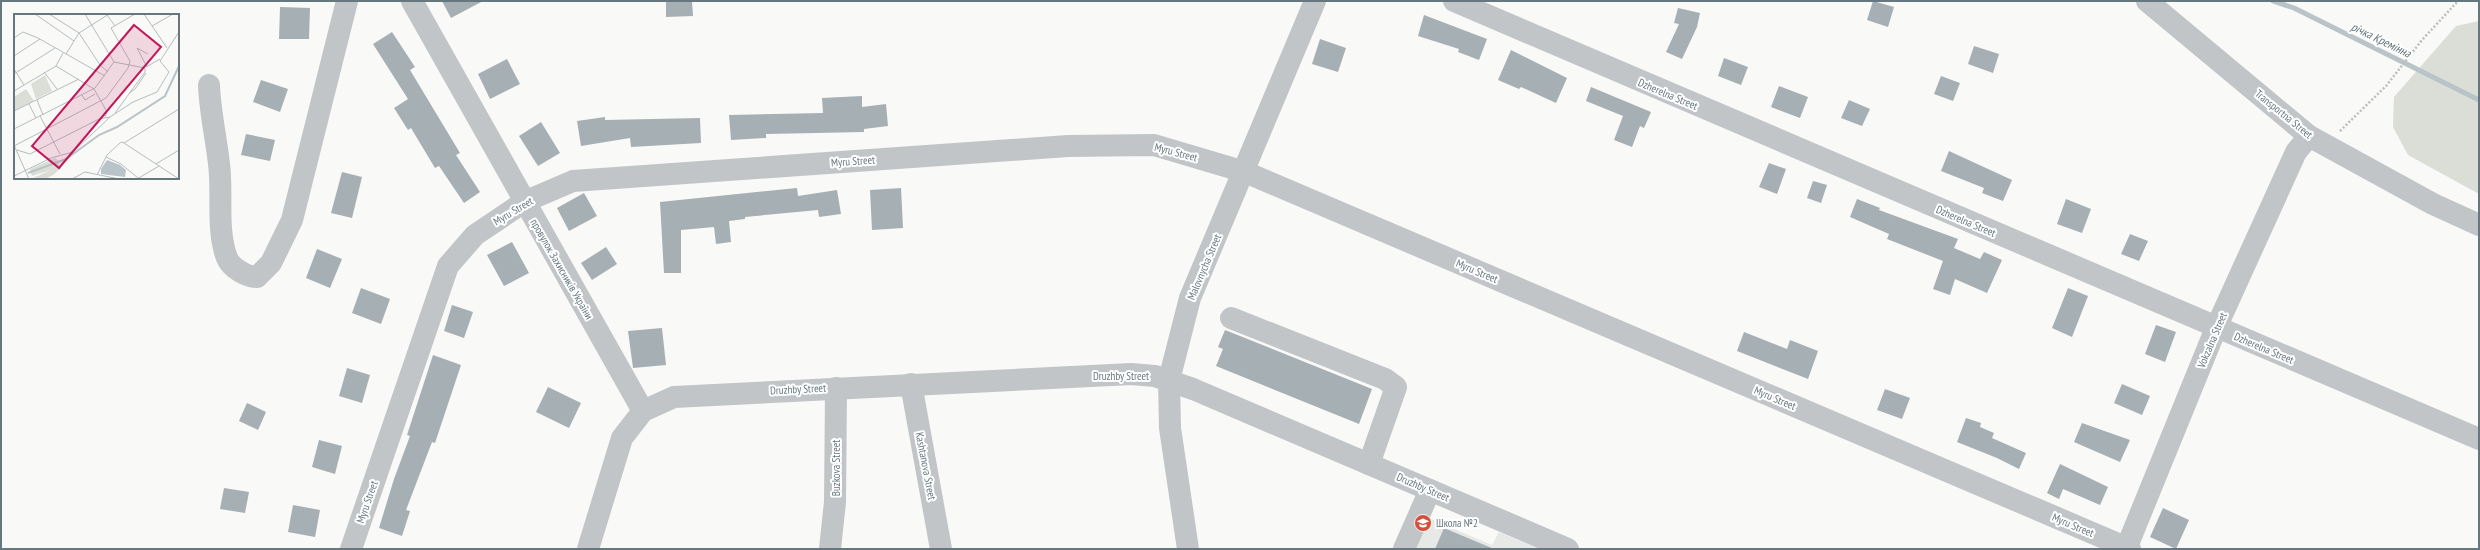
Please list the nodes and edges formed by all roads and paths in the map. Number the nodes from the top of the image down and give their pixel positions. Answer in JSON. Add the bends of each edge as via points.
{"nodes":[{"id":1,"x":347,"y":1,"type":"edge"},
{"id":2,"x":412,"y":1,"type":"edge"},
{"id":3,"x":1315,"y":1,"type":"edge"},
{"id":4,"x":1454,"y":1,"type":"edge"},
{"id":5,"x":2147,"y":1,"type":"edge"},
{"id":6,"x":2458,"y":1,"type":"edge"},
{"id":7,"x":209,"y":85,"type":"dead end"},
{"id":8,"x":2337,"y":133,"type":"dead end"},
{"id":9,"x":2309,"y":136,"type":"junction"},
{"id":10,"x":1245,"y":172,"type":"junction"},
{"id":11,"x":524,"y":202,"type":"junction"},
{"id":12,"x":2479,"y":225,"type":"edge"},
{"id":13,"x":1231,"y":318,"type":"dead end"},
{"id":14,"x":2216,"y":328,"type":"junction"},
{"id":15,"x":1168,"y":380,"type":"junction"},
{"id":16,"x":911,"y":384,"type":"junction"},
{"id":17,"x":836,"y":388,"type":"junction"},
{"id":18,"x":643,"y":411,"type":"junction"},
{"id":19,"x":2479,"y":439,"type":"edge"},
{"id":20,"x":1369,"y":464,"type":"junction"},
{"id":21,"x":1430,"y":490,"type":"junction"},
{"id":22,"x":2127,"y":548,"type":"edge"},
{"id":23,"x":350,"y":549,"type":"edge"},
{"id":24,"x":588,"y":549,"type":"edge"},
{"id":25,"x":830,"y":549,"type":"edge"},
{"id":26,"x":942,"y":549,"type":"edge"},
{"id":27,"x":1188,"y":549,"type":"edge"},
{"id":28,"x":1404,"y":549,"type":"edge"},
{"id":29,"x":1568,"y":549,"type":"edge"}],
"edges":[{"from":1,"to":7,"type":"street","via":[[292,220],[271,263],[257,277],[250,277],[228,259],[221,217],[219,163],[210,116]]},
{"from":2,"to":11,"type":"street","name":"провулок Захисників України"},
{"from":3,"to":10,"type":"street","name":"Malovnycha Street"},
{"from":4,"to":14,"type":"street","name":"Dzherelna Street"},
{"from":5,"to":9,"type":"street","name":"Transportna Street"},
{"from":6,"to":8,"type":"path","via":[[2422,40],[2386,86]]},
{"from":9,"to":12,"type":"street","name":"Transportna Street","via":[[2433,204]]},
{"from":9,"to":14,"type":"street","name":"Vokzalna Street","via":[[2296,152]]},
{"from":10,"to":11,"type":"street","name":"Myru Street","via":[[1154,145],[1068,146],[573,181]]},
{"from":10,"to":15,"type":"street","name":"Malovnycha Street","via":[[1190,298]]},
{"from":10,"to":22,"type":"street","name":"Myru Street"},
{"from":11,"to":18,"type":"street","name":"провулок Захисників України"},
{"from":11,"to":23,"type":"street","name":"Myru Street","via":[[475,235],[448,266]]},
{"from":13,"to":20,"type":"street","via":[[1385,379],[1396,386]]},
{"from":14,"to":19,"type":"street","name":"Dzherelna Street"},
{"from":14,"to":22,"type":"street","name":"Vokzalna Street"},
{"from":15,"to":16,"type":"street","name":"Druzhby Street","via":[[1131,374]]},
{"from":15,"to":20,"type":"street","name":"Druzhby Street"},
{"from":15,"to":27,"type":"street","name":"Malovnycha Street","via":[[1170,428]]},
{"from":16,"to":17,"type":"street","name":"Druzhby Street"},
{"from":16,"to":26,"type":"street","name":"Kashtanova Street"},
{"from":17,"to":18,"type":"street","name":"Druzhby Street","via":[[674,397]]},
{"from":17,"to":25,"type":"street","name":"Buzkova Street","via":[[835,502]]},
{"from":18,"to":24,"type":"street","via":[[622,438]]},
{"from":20,"to":21,"type":"street","name":"Druzhby Street"},
{"from":21,"to":28,"type":"street"},
{"from":21,"to":29,"type":"street","name":"Druzhby Street"}]}
